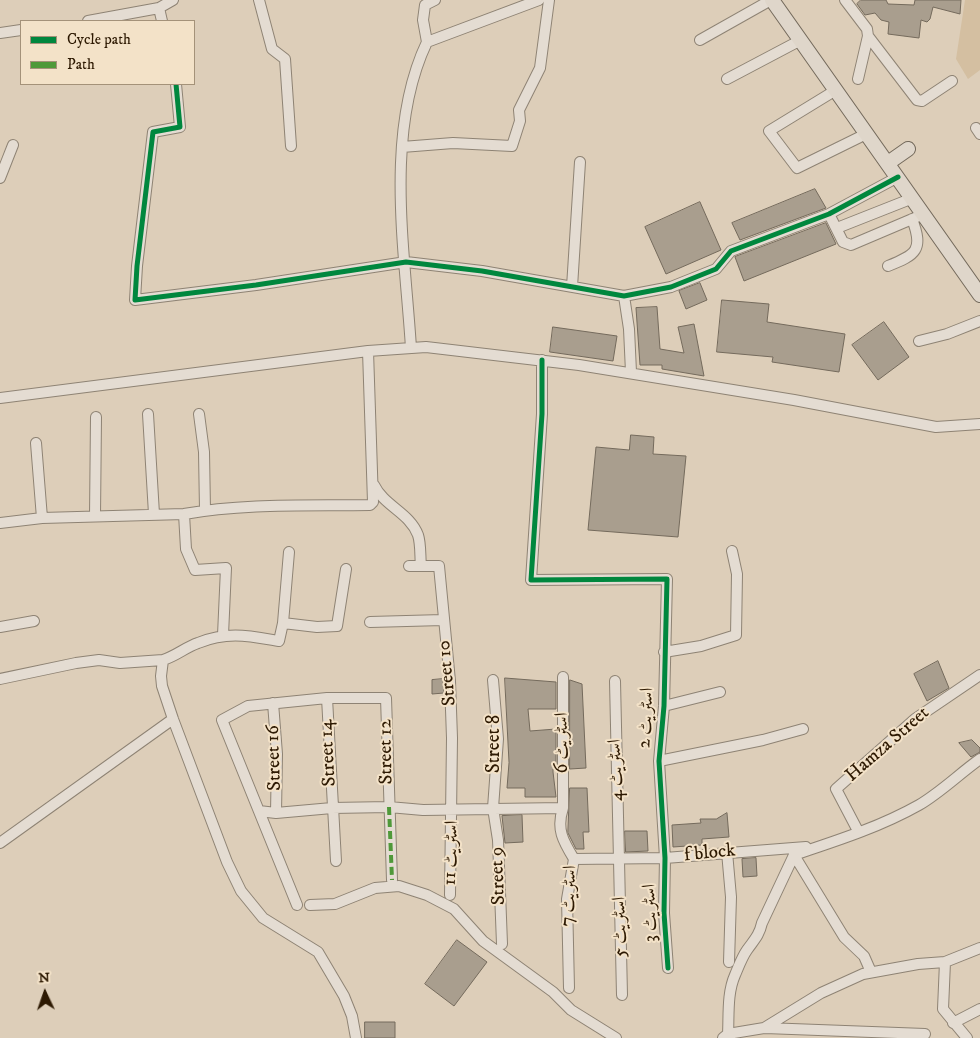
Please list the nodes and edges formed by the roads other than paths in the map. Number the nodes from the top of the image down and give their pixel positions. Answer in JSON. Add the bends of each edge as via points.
{"nodes":[{"id":1,"x":173,"y":0,"type":"edge"},
{"id":2,"x":259,"y":0,"type":"edge"},
{"id":3,"x":434,"y":0,"type":"edge"},
{"id":4,"x":538,"y":0,"type":"edge"},
{"id":5,"x":549,"y":0,"type":"edge"},
{"id":6,"x":771,"y":0,"type":"edge"},
{"id":7,"x":845,"y":0,"type":"edge"},
{"id":8,"x":160,"y":8,"type":"junction"},
{"id":9,"x":94,"y":20,"type":"edge"},
{"id":10,"x":162,"y":20,"type":"edge"},
{"id":11,"x":20,"y":30,"type":"edge"},
{"id":12,"x":0,"y":33,"type":"edge"},
{"id":13,"x":868,"y":36,"type":"junction"},
{"id":14,"x":700,"y":40,"type":"dead end"},
{"id":15,"x":799,"y":41,"type":"junction"},
{"id":16,"x":427,"y":42,"type":"junction"},
{"id":17,"x":727,"y":79,"type":"dead end"},
{"id":18,"x":858,"y":79,"type":"dead end"},
{"id":19,"x":952,"y":81,"type":"dead end"},
{"id":20,"x":176,"y":85,"type":"edge"},
{"id":21,"x":836,"y":90,"type":"junction"},
{"id":22,"x":866,"y":134,"type":"junction"},
{"id":23,"x":13,"y":145,"type":"dead end"},
{"id":24,"x":291,"y":146,"type":"dead end"},
{"id":25,"x":402,"y":147,"type":"junction"},
{"id":26,"x":908,"y":149,"type":"dead end"},
{"id":27,"x":580,"y":162,"type":"dead end"},
{"id":28,"x":888,"y":163,"type":"junction"},
{"id":29,"x":898,"y":177,"type":"junction"},
{"id":30,"x":0,"y":178,"type":"edge"},
{"id":31,"x":913,"y":198,"type":"junction"},
{"id":32,"x":829,"y":214,"type":"junction"},
{"id":33,"x":918,"y":217,"type":"junction"},
{"id":34,"x":837,"y":228,"type":"junction"},
{"id":35,"x":406,"y":262,"type":"junction"},
{"id":36,"x":888,"y":266,"type":"dead end"},
{"id":37,"x":572,"y":287,"type":"junction"},
{"id":38,"x":980,"y":295,"type":"edge"},
{"id":39,"x":624,"y":296,"type":"junction"},
{"id":40,"x":980,"y":321,"type":"edge"},
{"id":41,"x":919,"y":341,"type":"dead end"},
{"id":42,"x":411,"y":348,"type":"junction"},
{"id":43,"x":368,"y":351,"type":"junction"},
{"id":44,"x":542,"y":360,"type":"junction"},
{"id":45,"x":631,"y":372,"type":"junction"},
{"id":46,"x":0,"y":398,"type":"edge"},
{"id":47,"x":148,"y":414,"type":"dead end"},
{"id":48,"x":199,"y":414,"type":"dead end"},
{"id":49,"x":96,"y":417,"type":"dead end"},
{"id":50,"x":980,"y":424,"type":"edge"},
{"id":51,"x":36,"y":443,"type":"dead end"},
{"id":52,"x":372,"y":482,"type":"junction"},
{"id":53,"x":204,"y":510,"type":"junction"},
{"id":54,"x":154,"y":514,"type":"junction"},
{"id":55,"x":184,"y":514,"type":"junction"},
{"id":56,"x":95,"y":516,"type":"junction"},
{"id":57,"x":42,"y":518,"type":"junction"},
{"id":58,"x":0,"y":523,"type":"edge"},
{"id":59,"x":732,"y":551,"type":"dead end"},
{"id":60,"x":289,"y":552,"type":"dead end"},
{"id":61,"x":409,"y":566,"type":"dead end"},
{"id":62,"x":421,"y":566,"type":"junction"},
{"id":63,"x":346,"y":569,"type":"dead end"},
{"id":64,"x":442,"y":620,"type":"junction"},
{"id":65,"x":34,"y":621,"type":"dead end"},
{"id":66,"x":370,"y":622,"type":"dead end"},
{"id":67,"x":283,"y":623,"type":"junction"},
{"id":68,"x":0,"y":627,"type":"edge"},
{"id":69,"x":223,"y":634,"type":"junction"},
{"id":70,"x":664,"y":652,"type":"junction"},
{"id":71,"x":163,"y":660,"type":"junction"},
{"id":72,"x":980,"y":675,"type":"edge"},
{"id":73,"x":563,"y":677,"type":"dead end"},
{"id":74,"x":0,"y":679,"type":"edge"},
{"id":75,"x":493,"y":680,"type":"dead end"},
{"id":76,"x":615,"y":681,"type":"dead end"},
{"id":77,"x":720,"y":692,"type":"dead end"},
{"id":78,"x":327,"y":698,"type":"junction"},
{"id":79,"x":273,"y":703,"type":"junction"},
{"id":80,"x":664,"y":706,"type":"junction"},
{"id":81,"x":173,"y":719,"type":"junction"},
{"id":82,"x":803,"y":729,"type":"dead end"},
{"id":83,"x":980,"y":759,"type":"edge"},
{"id":84,"x":660,"y":761,"type":"junction"},
{"id":85,"x":389,"y":807,"type":"junction"},
{"id":86,"x":332,"y":808,"type":"junction"},
{"id":87,"x":493,"y":808,"type":"junction"},
{"id":88,"x":563,"y":808,"type":"junction"},
{"id":89,"x":453,"y":810,"type":"junction"},
{"id":90,"x":259,"y":811,"type":"junction"},
{"id":91,"x":276,"y":813,"type":"junction"},
{"id":92,"x":858,"y":831,"type":"junction"},
{"id":93,"x":0,"y":843,"type":"edge"},
{"id":94,"x":817,"y":847,"type":"junction"},
{"id":95,"x":727,"y":852,"type":"junction"},
{"id":96,"x":794,"y":855,"type":"junction"},
{"id":97,"x":666,"y":858,"type":"junction"},
{"id":98,"x":574,"y":859,"type":"junction"},
{"id":99,"x":620,"y":859,"type":"junction"},
{"id":100,"x":336,"y":862,"type":"dead end"},
{"id":101,"x":392,"y":880,"type":"dead end"},
{"id":102,"x":450,"y":895,"type":"dead end"},
{"id":103,"x":297,"y":905,"type":"dead end"},
{"id":104,"x":310,"y":905,"type":"dead end"},
{"id":105,"x":502,"y":944,"type":"dead end"},
{"id":106,"x":980,"y":948,"type":"edge"},
{"id":107,"x":729,"y":962,"type":"dead end"},
{"id":108,"x":945,"y":962,"type":"junction"},
{"id":109,"x":668,"y":968,"type":"dead end"},
{"id":110,"x":871,"y":972,"type":"junction"},
{"id":111,"x":569,"y":988,"type":"dead end"},
{"id":112,"x":622,"y":995,"type":"dead end"},
{"id":113,"x":980,"y":1009,"type":"edge"},
{"id":114,"x":953,"y":1023,"type":"junction"},
{"id":115,"x":764,"y":1028,"type":"junction"},
{"id":116,"x":925,"y":1034,"type":"dead end"},
{"id":117,"x":725,"y":1036,"type":"edge"},
{"id":118,"x":356,"y":1038,"type":"edge"},
{"id":119,"x":616,"y":1038,"type":"edge"},
{"id":120,"x":967,"y":1038,"type":"edge"}],
"edges":[{"from":1,"to":8,"type":"street"},
{"from":2,"to":24,"type":"street","via":[[272,49],[285,59]]},
{"from":3,"to":16,"type":"street","via":[[426,5],[423,20]]},
{"from":4,"to":16,"type":"street"},
{"from":5,"to":25,"type":"street","via":[[540,68],[519,110],[520,121],[512,146],[453,143]]},
{"from":6,"to":14,"type":"street"},
{"from":6,"to":15,"type":"main road"},
{"from":7,"to":13,"type":"street","via":[[867,29]]},
{"from":8,"to":9,"type":"street"},
{"from":8,"to":10,"type":"street"},
{"from":11,"to":12,"type":"street"},
{"from":13,"to":18,"type":"street"},
{"from":13,"to":19,"type":"street","via":[[920,102]]},
{"from":15,"to":17,"type":"street"},
{"from":15,"to":21,"type":"main road"},
{"from":16,"to":25,"type":"street","via":[[415,67],[402,131]]},
{"from":20,"to":35,"type":"street","via":[[180,127],[153,132],[136,266],[135,300]]},
{"from":21,"to":22,"type":"main road"},
{"from":21,"to":22,"type":"street","via":[[769,131],[782,152],[797,168]]},
{"from":22,"to":28,"type":"main road"},
{"from":23,"to":30,"type":"street"},
{"from":25,"to":35,"type":"street","via":[[401,191]]},
{"from":26,"to":28,"type":"main road"},
{"from":27,"to":37,"type":"street"},
{"from":28,"to":29,"type":"main road"},
{"from":29,"to":31,"type":"main road"},
{"from":29,"to":32,"type":"street"},
{"from":31,"to":33,"type":"main road"},
{"from":31,"to":34,"type":"street"},
{"from":32,"to":34,"type":"street"},
{"from":32,"to":39,"type":"street","via":[[730,251],[716,269],[671,287]]},
{"from":33,"to":34,"type":"street","via":[[851,245],[843,242]]},
{"from":33,"to":36,"type":"street","via":[[916,251]]},
{"from":33,"to":38,"type":"main road"},
{"from":35,"to":37,"type":"street"},
{"from":35,"to":42,"type":"street"},
{"from":37,"to":39,"type":"street"},
{"from":39,"to":45,"type":"street"},
{"from":40,"to":41,"type":"street"},
{"from":42,"to":43,"type":"street"},
{"from":42,"to":44,"type":"street"},
{"from":43,"to":46,"type":"street"},
{"from":43,"to":52,"type":"street"},
{"from":44,"to":45,"type":"street"},
{"from":44,"to":70,"type":"street","name":"اسٹریٹ 2","via":[[542,414],[531,580],[667,580]]},
{"from":45,"to":50,"type":"street","via":[[936,427]]},
{"from":47,"to":54,"type":"street"},
{"from":48,"to":53,"type":"street","via":[[204,452]]},
{"from":49,"to":56,"type":"street"},
{"from":51,"to":57,"type":"street"},
{"from":52,"to":53,"type":"street","via":[[373,502],[370,505]]},
{"from":52,"to":62,"type":"street","via":[[379,496],[404,515],[418,534]]},
{"from":53,"to":55,"type":"street"},
{"from":54,"to":55,"type":"street"},
{"from":54,"to":56,"type":"street"},
{"from":55,"to":69,"type":"street","via":[[186,549],[195,570],[226,568]]},
{"from":56,"to":57,"type":"street"},
{"from":57,"to":58,"type":"street"},
{"from":59,"to":70,"type":"street","via":[[737,574],[736,635],[701,646]]},
{"from":60,"to":67,"type":"street"},
{"from":61,"to":62,"type":"street","name":"Street 10"},
{"from":62,"to":64,"type":"street","name":"Street 10","via":[[439,566]]},
{"from":63,"to":67,"type":"street","via":[[337,626]]},
{"from":64,"to":66,"type":"street"},
{"from":64,"to":89,"type":"street","name":"Street 10","via":[[450,681]]},
{"from":65,"to":68,"type":"street"},
{"from":67,"to":69,"type":"street","via":[[280,641]]},
{"from":69,"to":71,"type":"street"},
{"from":70,"to":80,"type":"street","name":"اسٹریٹ 2"},
{"from":71,"to":74,"type":"street","via":[[91,661]]},
{"from":71,"to":81,"type":"street","via":[[162,686]]},
{"from":72,"to":92,"type":"street","name":"Hamza Street","via":[[915,719],[836,789]]},
{"from":73,"to":88,"type":"street","name":"اسٹریٹ 6"},
{"from":75,"to":87,"type":"street","name":"Street 8","via":[[498,738]]},
{"from":76,"to":99,"type":"street","name":"اسٹریٹ 4"},
{"from":77,"to":80,"type":"street"},
{"from":78,"to":79,"type":"street"},
{"from":78,"to":85,"type":"street","name":"Street 12","via":[[386,698]]},
{"from":78,"to":86,"type":"street","name":"Street 14"},
{"from":79,"to":90,"type":"street","via":[[248,706],[222,720]]},
{"from":79,"to":91,"type":"street","name":"Street 16","via":[[277,754]]},
{"from":80,"to":84,"type":"street","name":"اسٹریٹ 2"},
{"from":81,"to":93,"type":"street"},
{"from":81,"to":118,"type":"street","via":[[241,891],[263,918],[318,952],[347,1002]]},
{"from":82,"to":84,"type":"street"},
{"from":83,"to":92,"type":"street","via":[[944,789],[918,805]]},
{"from":84,"to":97,"type":"street","name":"اسٹریٹ 2"},
{"from":85,"to":86,"type":"street"},
{"from":85,"to":89,"type":"street"},
{"from":85,"to":101,"type":"street","name":"Street 12"},
{"from":86,"to":91,"type":"street"},
{"from":86,"to":100,"type":"street","name":"Street 14"},
{"from":87,"to":88,"type":"street"},
{"from":87,"to":89,"type":"street"},
{"from":87,"to":105,"type":"street","name":"Street 9","via":[[498,840]]},
{"from":88,"to":98,"type":"street","name":"اسٹریٹ 7","via":[[559,821],[560,836]]},
{"from":89,"to":102,"type":"street","name":"اسٹریٹ 11"},
{"from":90,"to":91,"type":"street"},
{"from":90,"to":103,"type":"street"},
{"from":92,"to":94,"type":"street"},
{"from":94,"to":95,"type":"street","name":"f block"},
{"from":94,"to":96,"type":"street"},
{"from":95,"to":97,"type":"street","name":"f block"},
{"from":95,"to":107,"type":"street","via":[[731,897]]},
{"from":96,"to":110,"type":"street","via":[[844,937],[864,956]]},
{"from":96,"to":117,"type":"street","via":[[760,933],[746,950],[734,976]]},
{"from":97,"to":99,"type":"street","name":"f block"},
{"from":97,"to":109,"type":"street","name":"اسٹریٹ 3","via":[[664,913]]},
{"from":98,"to":99,"type":"street","name":"f block"},
{"from":98,"to":111,"type":"street","name":"اسٹریٹ 7","via":[[567,900]]},
{"from":99,"to":112,"type":"street","name":"اسٹریٹ 5"},
{"from":104,"to":119,"type":"street","via":[[335,904],[375,888],[399,886],[426,895],[454,909],[483,941],[553,992],[571,1010]]},
{"from":106,"to":108,"type":"street"},
{"from":108,"to":110,"type":"street"},
{"from":108,"to":114,"type":"street","via":[[943,1008]]},
{"from":110,"to":115,"type":"street","via":[[821,993]]},
{"from":113,"to":114,"type":"street"},
{"from":114,"to":120,"type":"street"},
{"from":115,"to":116,"type":"street"},
{"from":115,"to":117,"type":"street"}]}
